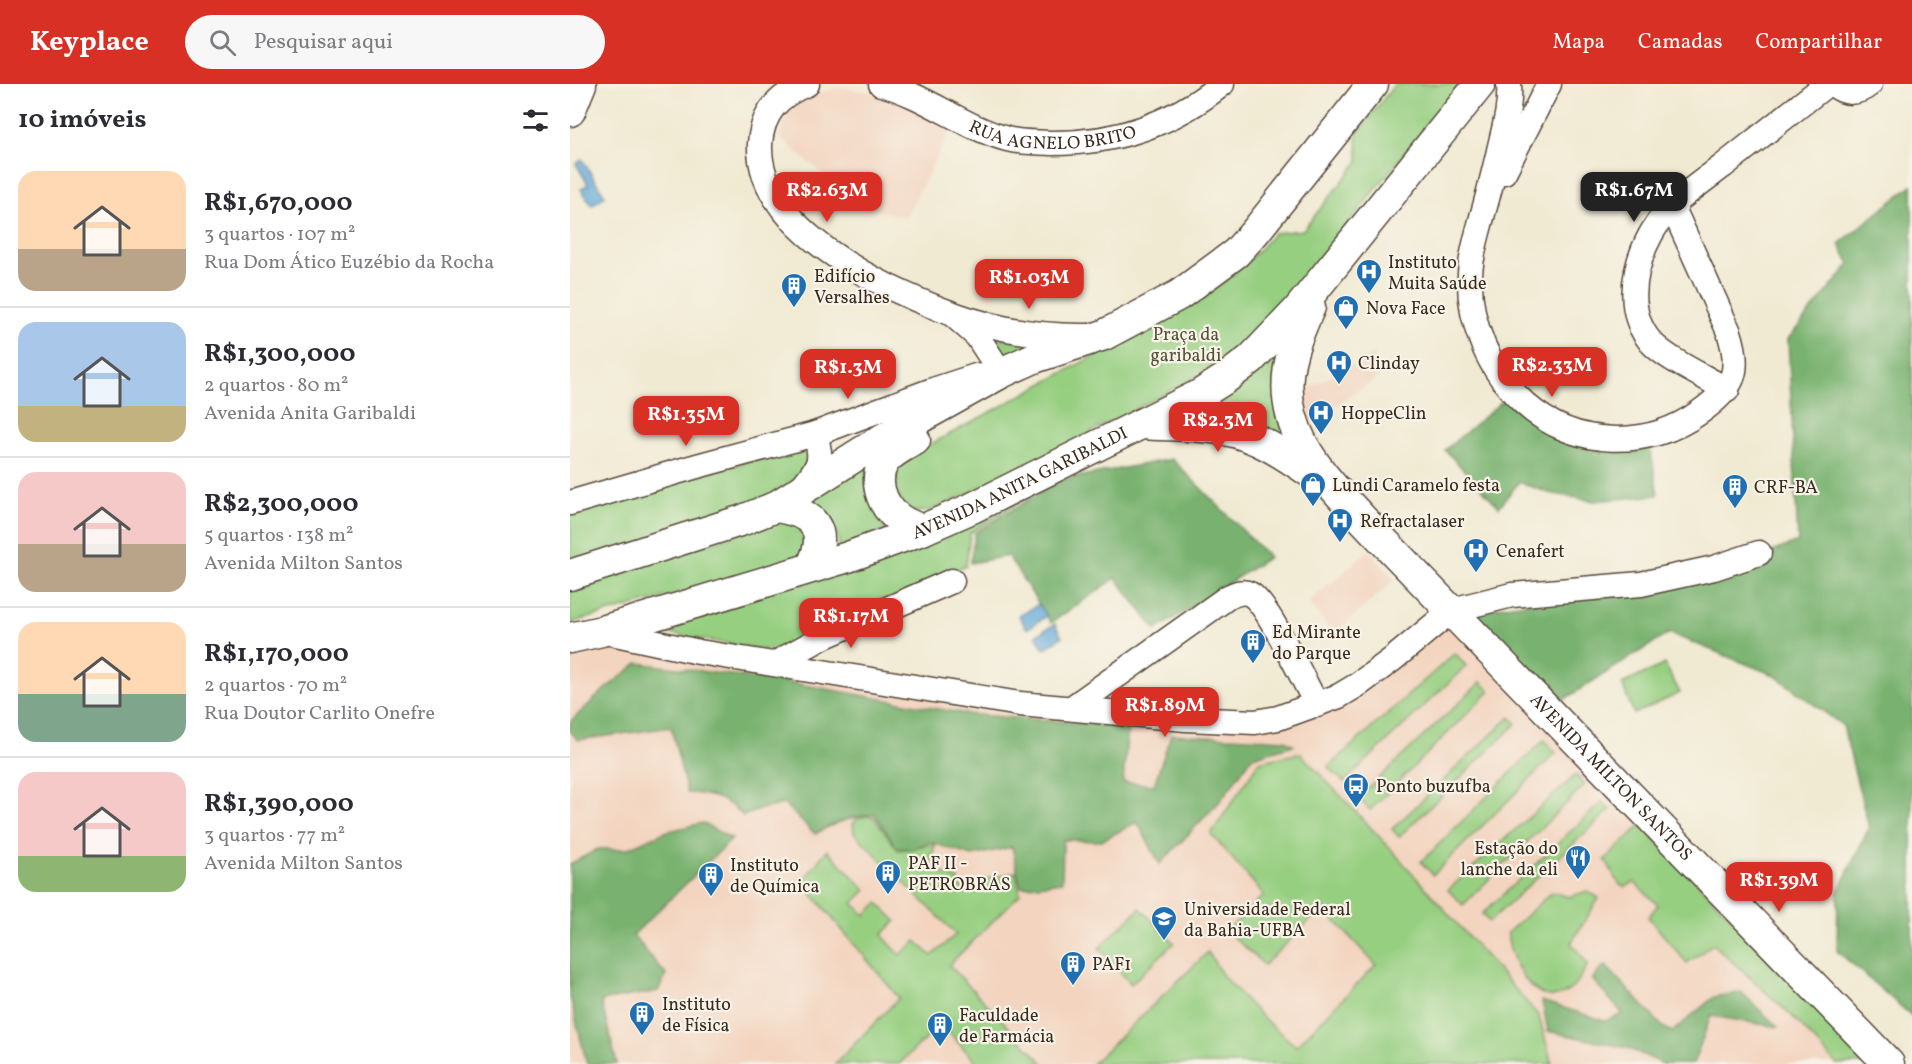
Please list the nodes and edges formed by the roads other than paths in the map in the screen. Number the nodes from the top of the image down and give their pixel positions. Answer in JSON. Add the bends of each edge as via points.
{"nodes":[{"id":1,"x":581,"y":84,"type":"edge"},
{"id":2,"x":807,"y":84,"type":"edge"},
{"id":3,"x":881,"y":84,"type":"edge"},
{"id":4,"x":1222,"y":84,"type":"edge"},
{"id":5,"x":1373,"y":84,"type":"edge"},
{"id":6,"x":1480,"y":84,"type":"edge"},
{"id":7,"x":1509,"y":84,"type":"edge"},
{"id":8,"x":1549,"y":84,"type":"edge"},
{"id":9,"x":1827,"y":84,"type":"edge"},
{"id":10,"x":1833,"y":84,"type":"edge"},
{"id":11,"x":1870,"y":84,"type":"edge"},
{"id":12,"x":570,"y":111,"type":"edge"},
{"id":13,"x":1672,"y":206,"type":"junction"},
{"id":14,"x":1483,"y":215,"type":"junction"},
{"id":15,"x":1322,"y":283,"type":"junction"},
{"id":16,"x":951,"y":313,"type":"junction"},
{"id":17,"x":1104,"y":335,"type":"junction"},
{"id":18,"x":1001,"y":373,"type":"junction"},
{"id":19,"x":1727,"y":390,"type":"junction"},
{"id":20,"x":1141,"y":424,"type":"junction"},
{"id":21,"x":815,"y":434,"type":"junction"},
{"id":22,"x":1335,"y":489,"type":"junction"},
{"id":23,"x":785,"y":500,"type":"junction"},
{"id":24,"x":570,"y":503,"type":"edge"},
{"id":25,"x":922,"y":530,"type":"junction"},
{"id":26,"x":1760,"y":553,"type":"dead end"},
{"id":27,"x":811,"y":567,"type":"junction"},
{"id":28,"x":570,"y":575,"type":"edge"},
{"id":29,"x":952,"y":581,"type":"dead end"},
{"id":30,"x":1452,"y":610,"type":"junction"},
{"id":31,"x":602,"y":631,"type":"junction"},
{"id":32,"x":825,"y":636,"type":"junction"},
{"id":33,"x":570,"y":639,"type":"edge"},
{"id":34,"x":776,"y":663,"type":"junction"},
{"id":35,"x":836,"y":674,"type":"junction"},
{"id":36,"x":1317,"y":705,"type":"junction"},
{"id":37,"x":1073,"y":707,"type":"junction"},
{"id":38,"x":1889,"y":1064,"type":"edge"}],
"edges":[{"from":1,"to":12,"type":"main road"},
{"from":2,"to":16,"type":"street","via":[[777,100],[760,141],[764,175],[780,203],[813,238],[848,266]]},
{"from":3,"to":4,"type":"street","name":"RUA AGNELO BRITO","via":[[1008,140],[1053,143],[1124,136],[1185,110]]},
{"from":5,"to":17,"type":"main road","via":[[1236,253],[1179,295]]},
{"from":6,"to":15,"type":"main road","name":"AVENIDA ANITA GARIBALDI"},
{"from":7,"to":14,"type":"street","via":[[1509,103]]},
{"from":8,"to":14,"type":"street"},
{"from":9,"to":13,"type":"street"},
{"from":10,"to":11,"type":"street","via":[[1849,93]]},
{"from":13,"to":19,"type":"street","via":[[1735,349],[1734,376]]},
{"from":13,"to":19,"type":"street","via":[[1645,245],[1638,264],[1634,305],[1639,325],[1666,354]]},
{"from":14,"to":19,"type":"street","via":[[1470,274],[1472,305],[1491,362],[1526,405],[1551,422],[1576,432],[1605,439],[1636,439],[1685,423]]},
{"from":15,"to":20,"type":"main road","name":"AVENIDA ANITA GARIBALDI","via":[[1251,359],[1201,394]]},
{"from":15,"to":22,"type":"main road","name":"AVENIDA MILTON SANTOS","via":[[1298,334],[1287,389],[1296,432]]},
{"from":16,"to":17,"type":"street","via":[[1037,333]]},
{"from":16,"to":18,"type":"street","via":[[977,336]]},
{"from":17,"to":18,"type":"main road"},
{"from":17,"to":25,"type":"main road","via":[[890,456],[880,471],[880,493],[897,518]]},
{"from":18,"to":21,"type":"street","via":[[976,376],[933,390]]},
{"from":18,"to":23,"type":"main road","via":[[917,418]]},
{"from":20,"to":22,"type":"main road","name":"AVENIDA MILTON SANTOS","via":[[1226,430],[1247,436]]},
{"from":20,"to":25,"type":"main road","name":"AVENIDA ANITA GARIBALDI"},
{"from":21,"to":23,"type":"street","via":[[821,453],[819,462]]},
{"from":21,"to":24,"type":"street"},
{"from":22,"to":30,"type":"main road","name":"AVENIDA MILTON SANTOS"},
{"from":23,"to":27,"type":"main road","via":[[817,527],[818,554]]},
{"from":23,"to":28,"type":"main road","via":[[743,520]]},
{"from":25,"to":27,"type":"main road","name":"AVENIDA ANITA GARIBALDI"},
{"from":26,"to":30,"type":"street","via":[[1641,584],[1512,595]]},
{"from":27,"to":31,"type":"main road","name":"AVENIDA ANITA GARIBALDI"},
{"from":29,"to":32,"type":"street"},
{"from":30,"to":36,"type":"street","via":[[1359,684]]},
{"from":30,"to":38,"type":"main road","name":"AVENIDA MILTON SANTOS"},
{"from":31,"to":33,"type":"main road","name":"AVENIDA ANITA GARIBALDI"},
{"from":31,"to":34,"type":"street"},
{"from":32,"to":34,"type":"street"},
{"from":32,"to":35,"type":"street"},
{"from":34,"to":35,"type":"street"},
{"from":35,"to":37,"type":"street","via":[[1020,704]]},
{"from":36,"to":37,"type":"street","via":[[1255,722]]},
{"from":36,"to":37,"type":"street","via":[[1267,613],[1251,594],[1244,592],[1228,597]]}]}
